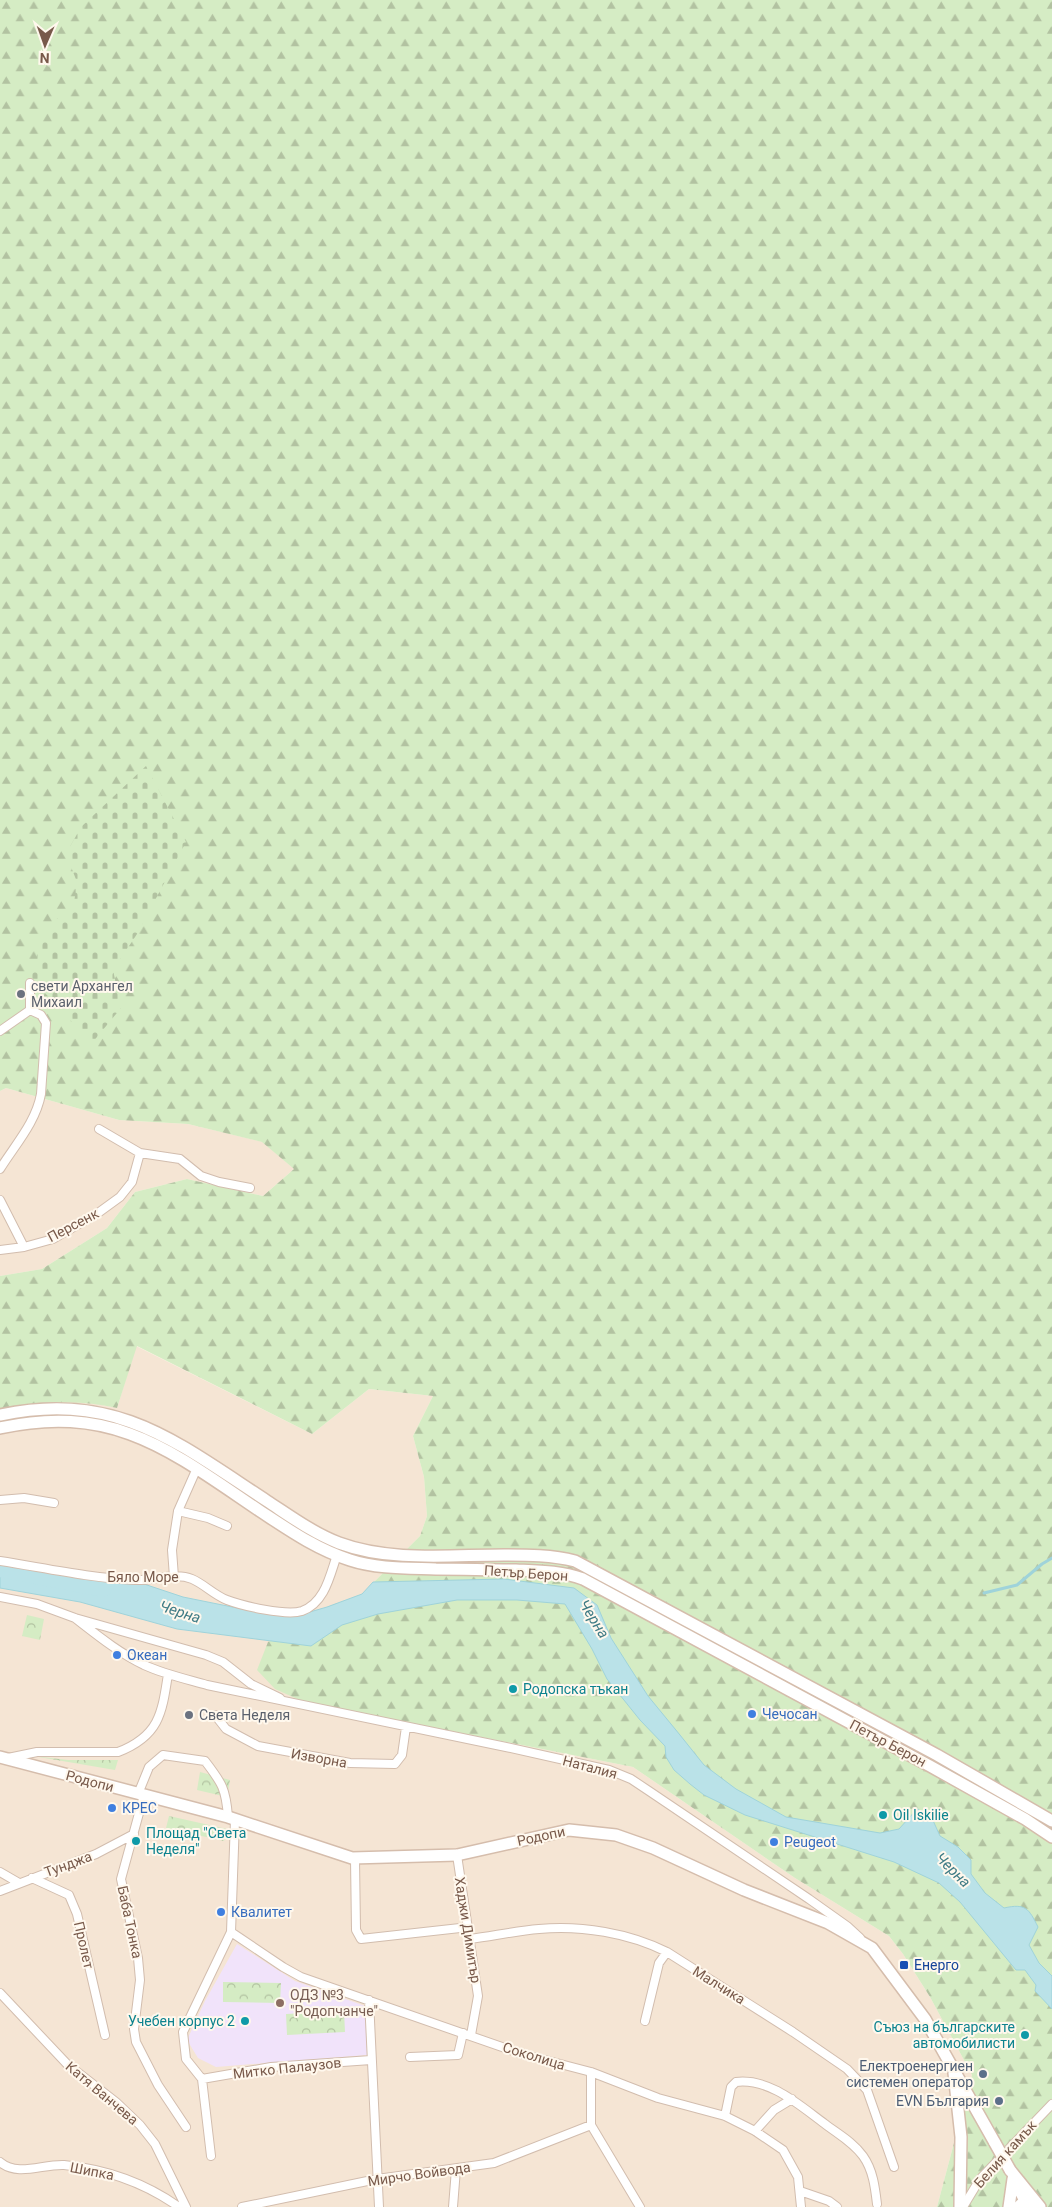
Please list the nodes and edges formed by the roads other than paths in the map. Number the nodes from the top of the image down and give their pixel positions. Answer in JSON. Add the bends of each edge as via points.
{"nodes":[{"id":1,"x":30,"y":983,"type":"dead end"},
{"id":2,"x":30,"y":1010,"type":"junction"},
{"id":3,"x":0,"y":1031,"type":"edge"},
{"id":4,"x":99,"y":1129,"type":"dead end"},
{"id":5,"x":140,"y":1153,"type":"junction"},
{"id":6,"x":0,"y":1169,"type":"edge"},
{"id":7,"x":250,"y":1188,"type":"dead end"},
{"id":8,"x":0,"y":1201,"type":"edge"},
{"id":9,"x":24,"y":1247,"type":"junction"},
{"id":10,"x":0,"y":1250,"type":"edge"},
{"id":11,"x":0,"y":1415,"type":"edge"},
{"id":12,"x":0,"y":1428,"type":"edge"},
{"id":13,"x":197,"y":1468,"type":"junction"},
{"id":14,"x":0,"y":1500,"type":"edge"},
{"id":15,"x":54,"y":1503,"type":"dead end"},
{"id":16,"x":178,"y":1511,"type":"junction"},
{"id":17,"x":227,"y":1526,"type":"dead end"},
{"id":18,"x":337,"y":1555,"type":"junction"},
{"id":19,"x":0,"y":1561,"type":"edge"},
{"id":20,"x":174,"y":1577,"type":"junction"},
{"id":21,"x":0,"y":1597,"type":"edge"},
{"id":22,"x":76,"y":1618,"type":"junction"},
{"id":23,"x":168,"y":1674,"type":"junction"},
{"id":24,"x":289,"y":1702,"type":"junction"},
{"id":25,"x":215,"y":1715,"type":"dead end"},
{"id":26,"x":406,"y":1727,"type":"junction"},
{"id":27,"x":3,"y":1758,"type":"edge"},
{"id":28,"x":141,"y":1794,"type":"junction"},
{"id":29,"x":231,"y":1819,"type":"junction"},
{"id":30,"x":1052,"y":1821,"type":"edge"},
{"id":31,"x":134,"y":1834,"type":"junction"},
{"id":32,"x":1052,"y":1837,"type":"edge"},
{"id":33,"x":457,"y":1855,"type":"junction"},
{"id":34,"x":355,"y":1859,"type":"junction"},
{"id":35,"x":0,"y":1872,"type":"edge"},
{"id":36,"x":32,"y":1878,"type":"junction"},
{"id":37,"x":19,"y":1883,"type":"junction"},
{"id":38,"x":0,"y":1891,"type":"edge"},
{"id":39,"x":468,"y":1927,"type":"junction"},
{"id":40,"x":231,"y":1932,"type":"junction"},
{"id":41,"x":470,"y":1939,"type":"junction"},
{"id":42,"x":872,"y":1948,"type":"junction"},
{"id":43,"x":666,"y":1952,"type":"junction"},
{"id":44,"x":0,"y":1993,"type":"edge"},
{"id":45,"x":369,"y":2000,"type":"junction"},
{"id":46,"x":645,"y":2021,"type":"dead end"},
{"id":47,"x":462,"y":2033,"type":"junction"},
{"id":48,"x":105,"y":2035,"type":"dead end"},
{"id":49,"x":471,"y":2035,"type":"junction"},
{"id":50,"x":410,"y":2057,"type":"dead end"},
{"id":51,"x":371,"y":2060,"type":"junction"},
{"id":52,"x":953,"y":2066,"type":"junction"},
{"id":53,"x":591,"y":2072,"type":"junction"},
{"id":54,"x":202,"y":2079,"type":"junction"},
{"id":55,"x":792,"y":2099,"type":"junction"},
{"id":56,"x":1052,"y":2104,"type":"edge"},
{"id":57,"x":726,"y":2116,"type":"junction"},
{"id":58,"x":591,"y":2125,"type":"junction"},
{"id":59,"x":186,"y":2127,"type":"dead end"},
{"id":60,"x":755,"y":2131,"type":"junction"},
{"id":61,"x":212,"y":2156,"type":"dead end"},
{"id":62,"x":0,"y":2162,"type":"edge"},
{"id":63,"x":894,"y":2167,"type":"dead end"},
{"id":64,"x":456,"y":2170,"type":"junction"},
{"id":65,"x":1012,"y":2174,"type":"junction"},
{"id":66,"x":377,"y":2179,"type":"junction"},
{"id":67,"x":800,"y":2191,"type":"junction"},
{"id":68,"x":877,"y":2204,"type":"dead end"},
{"id":69,"x":1030,"y":2204,"type":"edge"},
{"id":70,"x":179,"y":2207,"type":"edge"},
{"id":71,"x":186,"y":2207,"type":"edge"},
{"id":72,"x":242,"y":2207,"type":"edge"},
{"id":73,"x":379,"y":2207,"type":"edge"},
{"id":74,"x":453,"y":2207,"type":"edge"},
{"id":75,"x":640,"y":2207,"type":"edge"},
{"id":76,"x":801,"y":2207,"type":"edge"},
{"id":77,"x":836,"y":2207,"type":"edge"},
{"id":78,"x":962,"y":2207,"type":"edge"},
{"id":79,"x":1009,"y":2207,"type":"edge"}],
"edges":[{"from":1,"to":2,"type":"street"},
{"from":2,"to":3,"type":"street"},
{"from":2,"to":6,"type":"street","via":[[41,1015],[46,1023],[40,1104]]},
{"from":4,"to":5,"type":"street"},
{"from":5,"to":7,"type":"street","via":[[180,1159],[201,1176]]},
{"from":5,"to":9,"type":"street","name":"Персенк","via":[[132,1182],[120,1196],[53,1239]]},
{"from":8,"to":9,"type":"street"},
{"from":9,"to":10,"type":"street","name":"Персенк"},
{"from":11,"to":30,"type":"main road","name":"Петър Берон","via":[[49,1408],[75,1409],[138,1424],[180,1445],[306,1526],[351,1546],[400,1554],[531,1556],[575,1562],[937,1755]]},
{"from":12,"to":13,"type":"main road","name":"Петър Берон","via":[[54,1420],[100,1425],[141,1438]]},
{"from":13,"to":16,"type":"street"},
{"from":13,"to":18,"type":"main road","name":"Петър Берон","via":[[302,1539]]},
{"from":14,"to":15,"type":"street","via":[[24,1498]]},
{"from":16,"to":17,"type":"street"},
{"from":16,"to":20,"type":"street","via":[[172,1550]]},
{"from":18,"to":20,"type":"street","name":"Бяло Море","via":[[324,1591],[302,1611],[272,1610],[227,1600],[190,1578]]},
{"from":18,"to":32,"type":"main road","name":"Петър Берон","via":[[352,1561],[400,1568],[547,1571],[583,1579],[930,1766]]},
{"from":19,"to":20,"type":"street","name":"Бяло Море","via":[[97,1577],[134,1580]]},
{"from":21,"to":22,"type":"street","name":"Наталия","via":[[37,1604]]},
{"from":22,"to":23,"type":"street","name":"Наталия","via":[[134,1659]]},
{"from":22,"to":24,"type":"street","name":"Наталия","via":[[210,1656],[252,1684]]},
{"from":23,"to":24,"type":"street","name":"Наталия","via":[[238,1693]]},
{"from":23,"to":27,"type":"street","via":[[161,1714],[145,1738],[126,1749],[118,1752],[37,1752]]},
{"from":24,"to":26,"type":"street","name":"Наталия"},
{"from":25,"to":26,"type":"street","name":"Изворна","via":[[226,1729],[258,1746],[350,1763],[395,1764],[402,1755]]},
{"from":26,"to":42,"type":"street","name":"Наталия","via":[[600,1768],[631,1779],[847,1926]]},
{"from":27,"to":28,"type":"main road","name":"Родопи"},
{"from":28,"to":29,"type":"main road","name":"Родопи"},
{"from":28,"to":29,"type":"street","name":"Баба Тонка","via":[[149,1767],[163,1755],[205,1761],[221,1781]]},
{"from":28,"to":31,"type":"street","name":"Баба Тонка"},
{"from":29,"to":34,"type":"main road","name":"Родопи"},
{"from":29,"to":40,"type":"street","name":"Баба Тонка"},
{"from":31,"to":36,"type":"street","name":"Тунджа","via":[[96,1854]]},
{"from":31,"to":59,"type":"street","name":"Баба Тонка","via":[[121,1879],[138,1958],[140,1980],[134,2029],[136,2042],[158,2085]]},
{"from":33,"to":34,"type":"main road","name":"Родопи"},
{"from":33,"to":39,"type":"street","name":"Хаджи Димитър"},
{"from":33,"to":42,"type":"main road","name":"Родопи","via":[[569,1830],[616,1835],[828,1923]]},
{"from":34,"to":39,"type":"street","via":[[356,1930],[361,1938]]},
{"from":35,"to":37,"type":"street"},
{"from":36,"to":37,"type":"street","name":"Тунджа"},
{"from":36,"to":48,"type":"street","name":"Пролет","via":[[69,1895],[72,1901]]},
{"from":37,"to":38,"type":"street","name":"Тунджа"},
{"from":39,"to":41,"type":"street","name":"Хаджи Димитър"},
{"from":40,"to":45,"type":"street","name":"Соколица","via":[[301,1977]]},
{"from":40,"to":54,"type":"street","via":[[183,2032],[186,2059]]},
{"from":41,"to":43,"type":"street","name":"Малчика","via":[[540,1929],[579,1930],[616,1934],[646,1942]]},
{"from":41,"to":49,"type":"street","name":"Хаджи Димитър","via":[[478,1996]]},
{"from":42,"to":52,"type":"main road","name":"Родопи","via":[[925,2019]]},
{"from":43,"to":46,"type":"street","via":[[659,1963]]},
{"from":43,"to":63,"type":"street","name":"Малчика","via":[[848,2069],[867,2090]]},
{"from":44,"to":71,"type":"street","name":"Катя Ванчева","via":[[67,2064],[140,2125],[155,2144]]},
{"from":45,"to":47,"type":"street","name":"Соколица"},
{"from":45,"to":51,"type":"street"},
{"from":47,"to":49,"type":"street","name":"Соколица"},
{"from":47,"to":50,"type":"street","via":[[458,2054]]},
{"from":49,"to":53,"type":"street","name":"Соколица","via":[[522,2054]]},
{"from":51,"to":54,"type":"street","name":"Митко Палаузов","via":[[272,2067]]},
{"from":51,"to":66,"type":"street"},
{"from":52,"to":65,"type":"main road","name":"Родопи","bridge":true},
{"from":52,"to":78,"type":"main road","via":[[961,2137]]},
{"from":53,"to":57,"type":"street","name":"Соколица","via":[[658,2098]]},
{"from":53,"to":58,"type":"street"},
{"from":54,"to":61,"type":"street"},
{"from":55,"to":57,"type":"street","via":[[757,2084],[736,2082],[731,2086]]},
{"from":55,"to":60,"type":"street","via":[[774,2110]]},
{"from":55,"to":68,"type":"street","via":[[851,2142],[864,2157],[873,2176]]},
{"from":56,"to":78,"type":"street","name":"Белия камък","via":[[980,2179]]},
{"from":57,"to":60,"type":"street","name":"Соколица"},
{"from":58,"to":64,"type":"street","name":"Мирчо Войвода","via":[[494,2163]]},
{"from":58,"to":75,"type":"street"},
{"from":60,"to":67,"type":"street","name":"Соколица","via":[[783,2150],[798,2177]]},
{"from":62,"to":70,"type":"street","name":"Шипка","via":[[13,2169],[62,2165],[108,2173],[162,2195]]},
{"from":64,"to":66,"type":"street","name":"Мирчо Войвода"},
{"from":64,"to":74,"type":"street"},
{"from":65,"to":69,"type":"main road","name":"Родопи"},
{"from":65,"to":79,"type":"main road"},
{"from":66,"to":72,"type":"street","name":"Мирчо Войвода"},
{"from":66,"to":73,"type":"street"},
{"from":67,"to":76,"type":"street","name":"Соколица"},
{"from":67,"to":77,"type":"street","via":[[829,2201]]}]}
